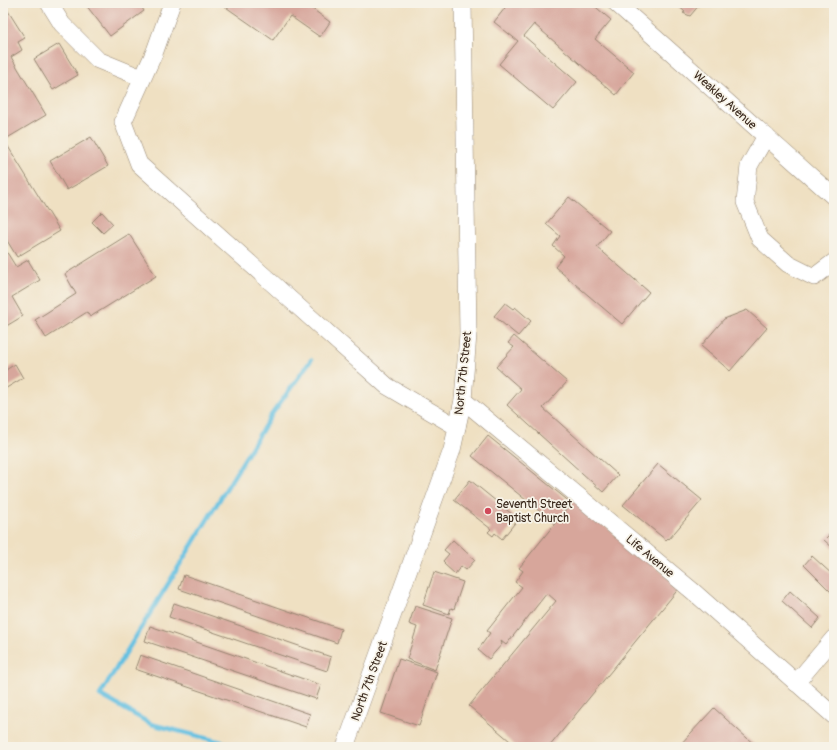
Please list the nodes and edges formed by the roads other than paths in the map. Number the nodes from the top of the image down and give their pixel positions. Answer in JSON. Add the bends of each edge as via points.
{"nodes":[{"id":1,"x":49,"y":3,"type":"edge"},
{"id":2,"x":172,"y":3,"type":"edge"},
{"id":3,"x":463,"y":3,"type":"edge"},
{"id":4,"x":616,"y":3,"type":"edge"},
{"id":5,"x":142,"y":78,"type":"junction"},
{"id":6,"x":766,"y":136,"type":"junction"},
{"id":7,"x":834,"y":197,"type":"edge"},
{"id":8,"x":834,"y":262,"type":"edge"},
{"id":9,"x":463,"y":400,"type":"junction"},
{"id":10,"x":457,"y":427,"type":"junction"},
{"id":11,"x":834,"y":638,"type":"edge"},
{"id":12,"x":796,"y":683,"type":"junction"},
{"id":13,"x":834,"y":716,"type":"edge"},
{"id":14,"x":345,"y":747,"type":"edge"}],
"edges":[{"from":1,"to":5,"type":"street","via":[[62,24],[98,60]]},
{"from":2,"to":5,"type":"street","via":[[155,51]]},
{"from":3,"to":9,"type":"street","name":"North 7th Street","via":[[468,334]]},
{"from":4,"to":6,"type":"street","name":"Weakley Avenue"},
{"from":5,"to":10,"type":"street","via":[[123,122],[139,164],[387,386]]},
{"from":6,"to":7,"type":"street","name":"Weakley Avenue"},
{"from":6,"to":8,"type":"street","via":[[749,166],[745,202],[760,239],[788,264],[814,277]]},
{"from":9,"to":10,"type":"street","name":"North 7th Street"},
{"from":9,"to":12,"type":"street","name":"Life Avenue","via":[[695,593]]},
{"from":10,"to":14,"type":"street","name":"North 7th Street","via":[[452,450]]},
{"from":11,"to":12,"type":"street"},
{"from":12,"to":13,"type":"street","name":"Life Avenue"}]}
